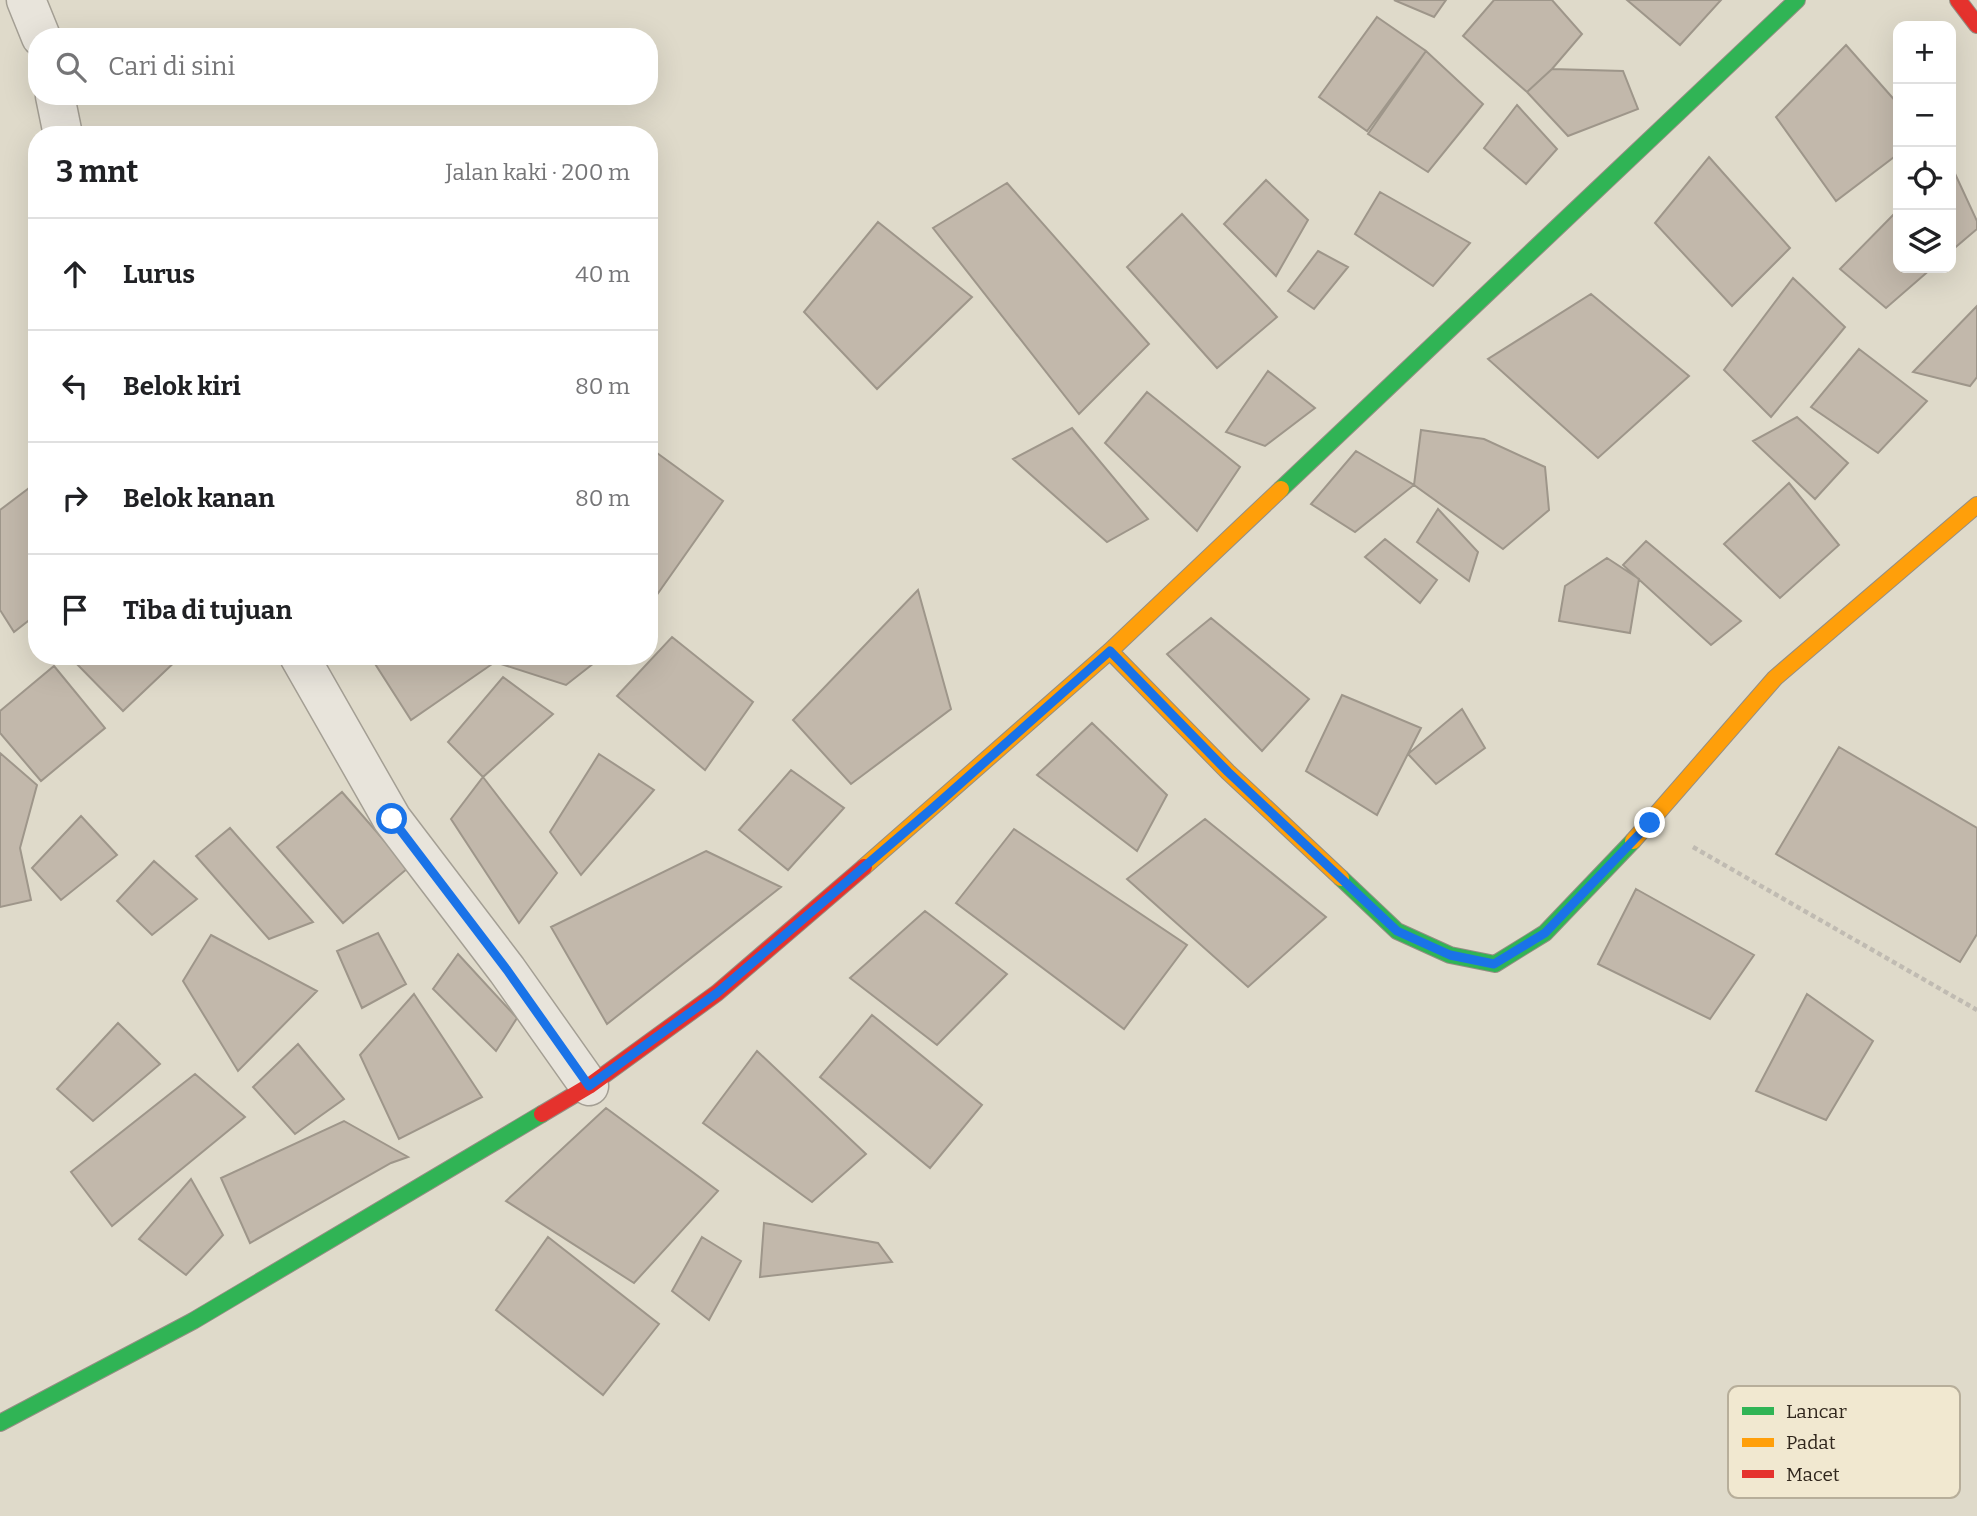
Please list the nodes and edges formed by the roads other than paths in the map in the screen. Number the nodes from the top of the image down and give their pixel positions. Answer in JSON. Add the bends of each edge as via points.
{"nodes":[{"id":1,"x":26,"y":0,"type":"edge"},
{"id":2,"x":1797,"y":0,"type":"edge"},
{"id":3,"x":1958,"y":0,"type":"edge"},
{"id":4,"x":1977,"y":26,"type":"edge"},
{"id":5,"x":37,"y":28,"type":"edge"},
{"id":6,"x":57,"y":105,"type":"edge"},
{"id":7,"x":61,"y":126,"type":"edge"},
{"id":8,"x":1977,"y":505,"type":"edge"},
{"id":9,"x":1110,"y":651,"type":"junction"},
{"id":10,"x":304,"y":665,"type":"edge"},
{"id":11,"x":589,"y":1086,"type":"junction"},
{"id":12,"x":0,"y":1423,"type":"edge"}],
"edges":[{"from":1,"to":5,"type":"street"},
{"from":2,"to":9,"type":"street"},
{"from":3,"to":4,"type":"street"},
{"from":6,"to":7,"type":"street"},
{"from":8,"to":9,"type":"street","via":[[1776,678],[1650,823],[1545,933],[1494,964],[1450,955],[1397,931],[1228,772]]},
{"from":9,"to":11,"type":"street","via":[[717,993]]},
{"from":10,"to":11,"type":"street","via":[[392,819]]},
{"from":11,"to":12,"type":"street","via":[[194,1321]]}]}
